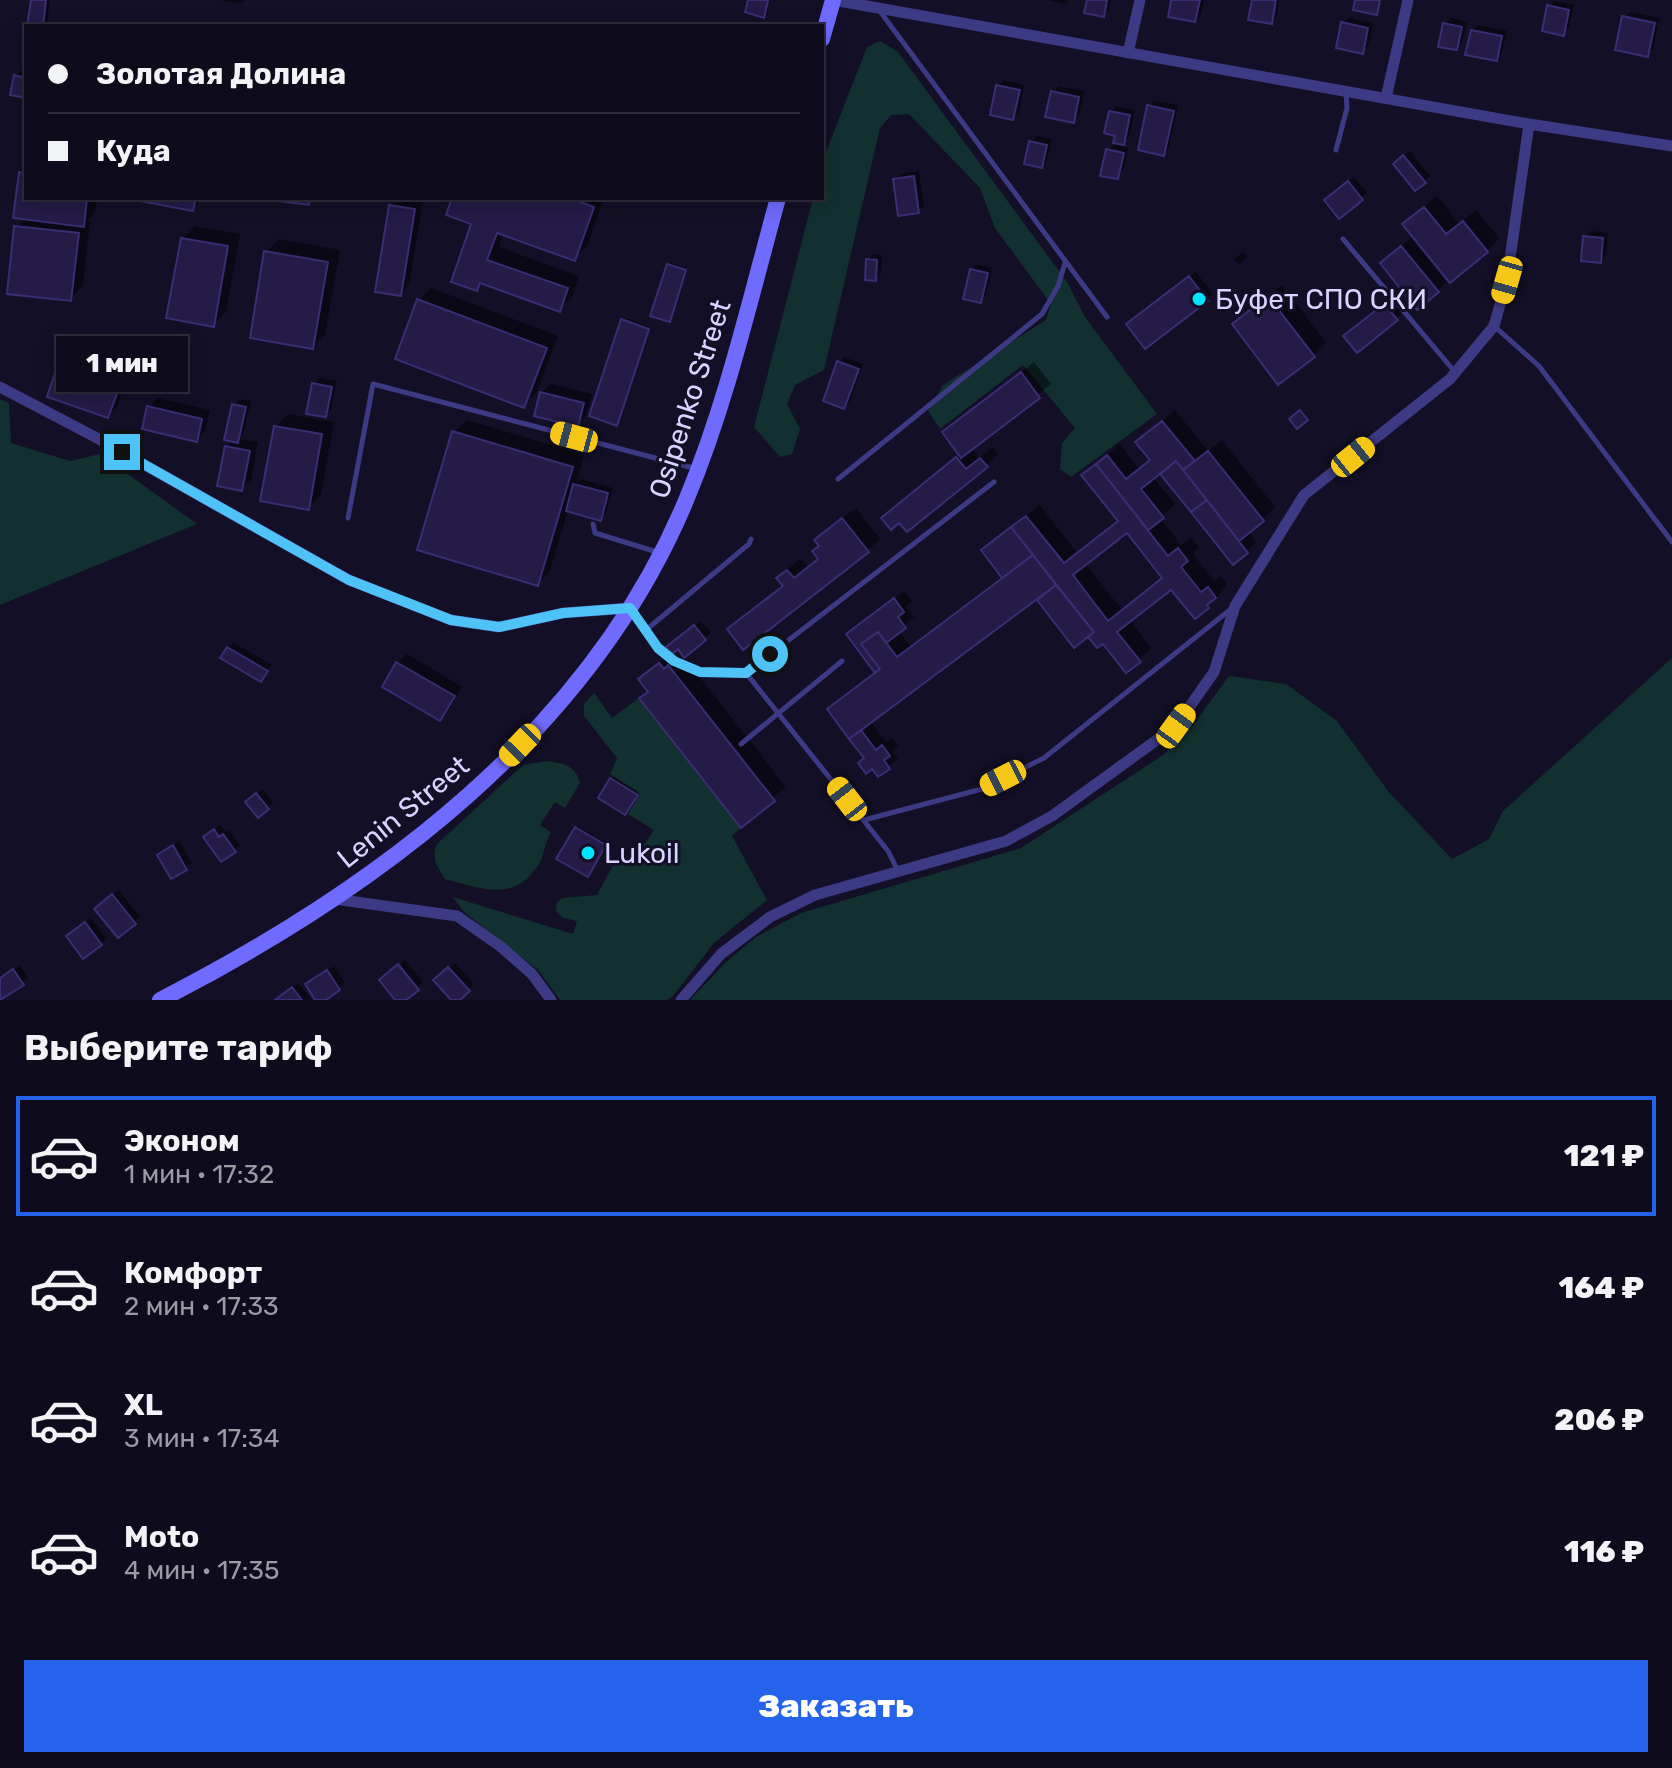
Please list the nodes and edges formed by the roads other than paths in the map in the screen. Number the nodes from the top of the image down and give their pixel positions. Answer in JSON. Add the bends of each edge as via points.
{"nodes":[{"id":1,"x":833,"y":0,"type":"edge"},
{"id":2,"x":1140,"y":0,"type":"edge"},
{"id":3,"x":1408,"y":0,"type":"edge"},
{"id":4,"x":878,"y":9,"type":"junction"},
{"id":5,"x":824,"y":32,"type":"edge"},
{"id":6,"x":1128,"y":53,"type":"junction"},
{"id":7,"x":1346,"y":91,"type":"junction"},
{"id":8,"x":1386,"y":98,"type":"junction"},
{"id":9,"x":1529,"y":124,"type":"junction"},
{"id":10,"x":1672,"y":146,"type":"edge"},
{"id":11,"x":1336,"y":150,"type":"dead end"},
{"id":12,"x":777,"y":200,"type":"edge"},
{"id":13,"x":1343,"y":239,"type":"dead end"},
{"id":14,"x":1065,"y":261,"type":"junction"},
{"id":15,"x":1107,"y":317,"type":"dead end"},
{"id":16,"x":1494,"y":326,"type":"junction"},
{"id":17,"x":1455,"y":372,"type":"junction"},
{"id":18,"x":0,"y":387,"type":"edge"},
{"id":19,"x":698,"y":469,"type":"junction"},
{"id":20,"x":838,"y":479,"type":"dead end"},
{"id":21,"x":994,"y":482,"type":"dead end"},
{"id":22,"x":348,"y":518,"type":"dead end"},
{"id":23,"x":593,"y":524,"type":"dead end"},
{"id":24,"x":751,"y":539,"type":"dead end"},
{"id":25,"x":1672,"y":542,"type":"edge"},
{"id":26,"x":662,"y":553,"type":"junction"},
{"id":27,"x":1235,"y":606,"type":"junction"},
{"id":28,"x":630,"y":608,"type":"junction"},
{"id":29,"x":646,"y":630,"type":"junction"},
{"id":30,"x":842,"y":661,"type":"dead end"},
{"id":31,"x":746,"y":673,"type":"junction"},
{"id":32,"x":778,"y":713,"type":"junction"},
{"id":33,"x":741,"y":744,"type":"dead end"},
{"id":34,"x":864,"y":820,"type":"junction"},
{"id":35,"x":898,"y":872,"type":"junction"},
{"id":36,"x":334,"y":899,"type":"junction"},
{"id":37,"x":160,"y":1000,"type":"edge"},
{"id":38,"x":551,"y":1000,"type":"edge"},
{"id":39,"x":681,"y":1000,"type":"edge"}],
"edges":[{"from":1,"to":4,"type":"street"},
{"from":1,"to":5,"type":"main road"},
{"from":2,"to":6,"type":"street"},
{"from":3,"to":8,"type":"street"},
{"from":4,"to":6,"type":"street"},
{"from":4,"to":14,"type":"lane"},
{"from":6,"to":7,"type":"street"},
{"from":7,"to":8,"type":"street"},
{"from":7,"to":11,"type":"lane"},
{"from":8,"to":9,"type":"street"},
{"from":9,"to":10,"type":"street"},
{"from":9,"to":16,"type":"street","via":[[1507,280]]},
{"from":12,"to":19,"type":"main road","name":"Osipenko Street"},
{"from":13,"to":17,"type":"lane"},
{"from":14,"to":15,"type":"lane"},
{"from":14,"to":20,"type":"lane","via":[[1042,314]]},
{"from":16,"to":17,"type":"street"},
{"from":16,"to":25,"type":"lane","via":[[1539,366]]},
{"from":17,"to":27,"type":"street","via":[[1304,495]]},
{"from":18,"to":28,"type":"street","via":[[349,580],[451,620],[499,627],[563,613]]},
{"from":19,"to":22,"type":"lane","via":[[373,384]]},
{"from":19,"to":26,"type":"main road","name":"Osipenko Street"},
{"from":21,"to":31,"type":"lane"},
{"from":23,"to":26,"type":"lane","via":[[595,533]]},
{"from":24,"to":29,"type":"lane"},
{"from":26,"to":28,"type":"main road","name":"Osipenko Street"},
{"from":27,"to":34,"type":"lane","via":[[1044,758],[982,789]]},
{"from":27,"to":35,"type":"street","via":[[1214,672],[1176,726],[1052,816],[1006,841]]},
{"from":28,"to":29,"type":"lane"},
{"from":28,"to":36,"type":"main road","name":"Lenin Street","via":[[595,662],[482,784]]},
{"from":29,"to":31,"type":"lane","via":[[674,661],[700,672]]},
{"from":30,"to":32,"type":"lane"},
{"from":31,"to":32,"type":"lane"},
{"from":32,"to":33,"type":"lane"},
{"from":32,"to":34,"type":"lane"},
{"from":34,"to":35,"type":"lane"},
{"from":35,"to":39,"type":"street","via":[[815,895],[770,917],[721,954]]},
{"from":36,"to":37,"type":"main road","name":"Lenin Street"},
{"from":36,"to":38,"type":"street","via":[[457,916],[532,974]]}]}
